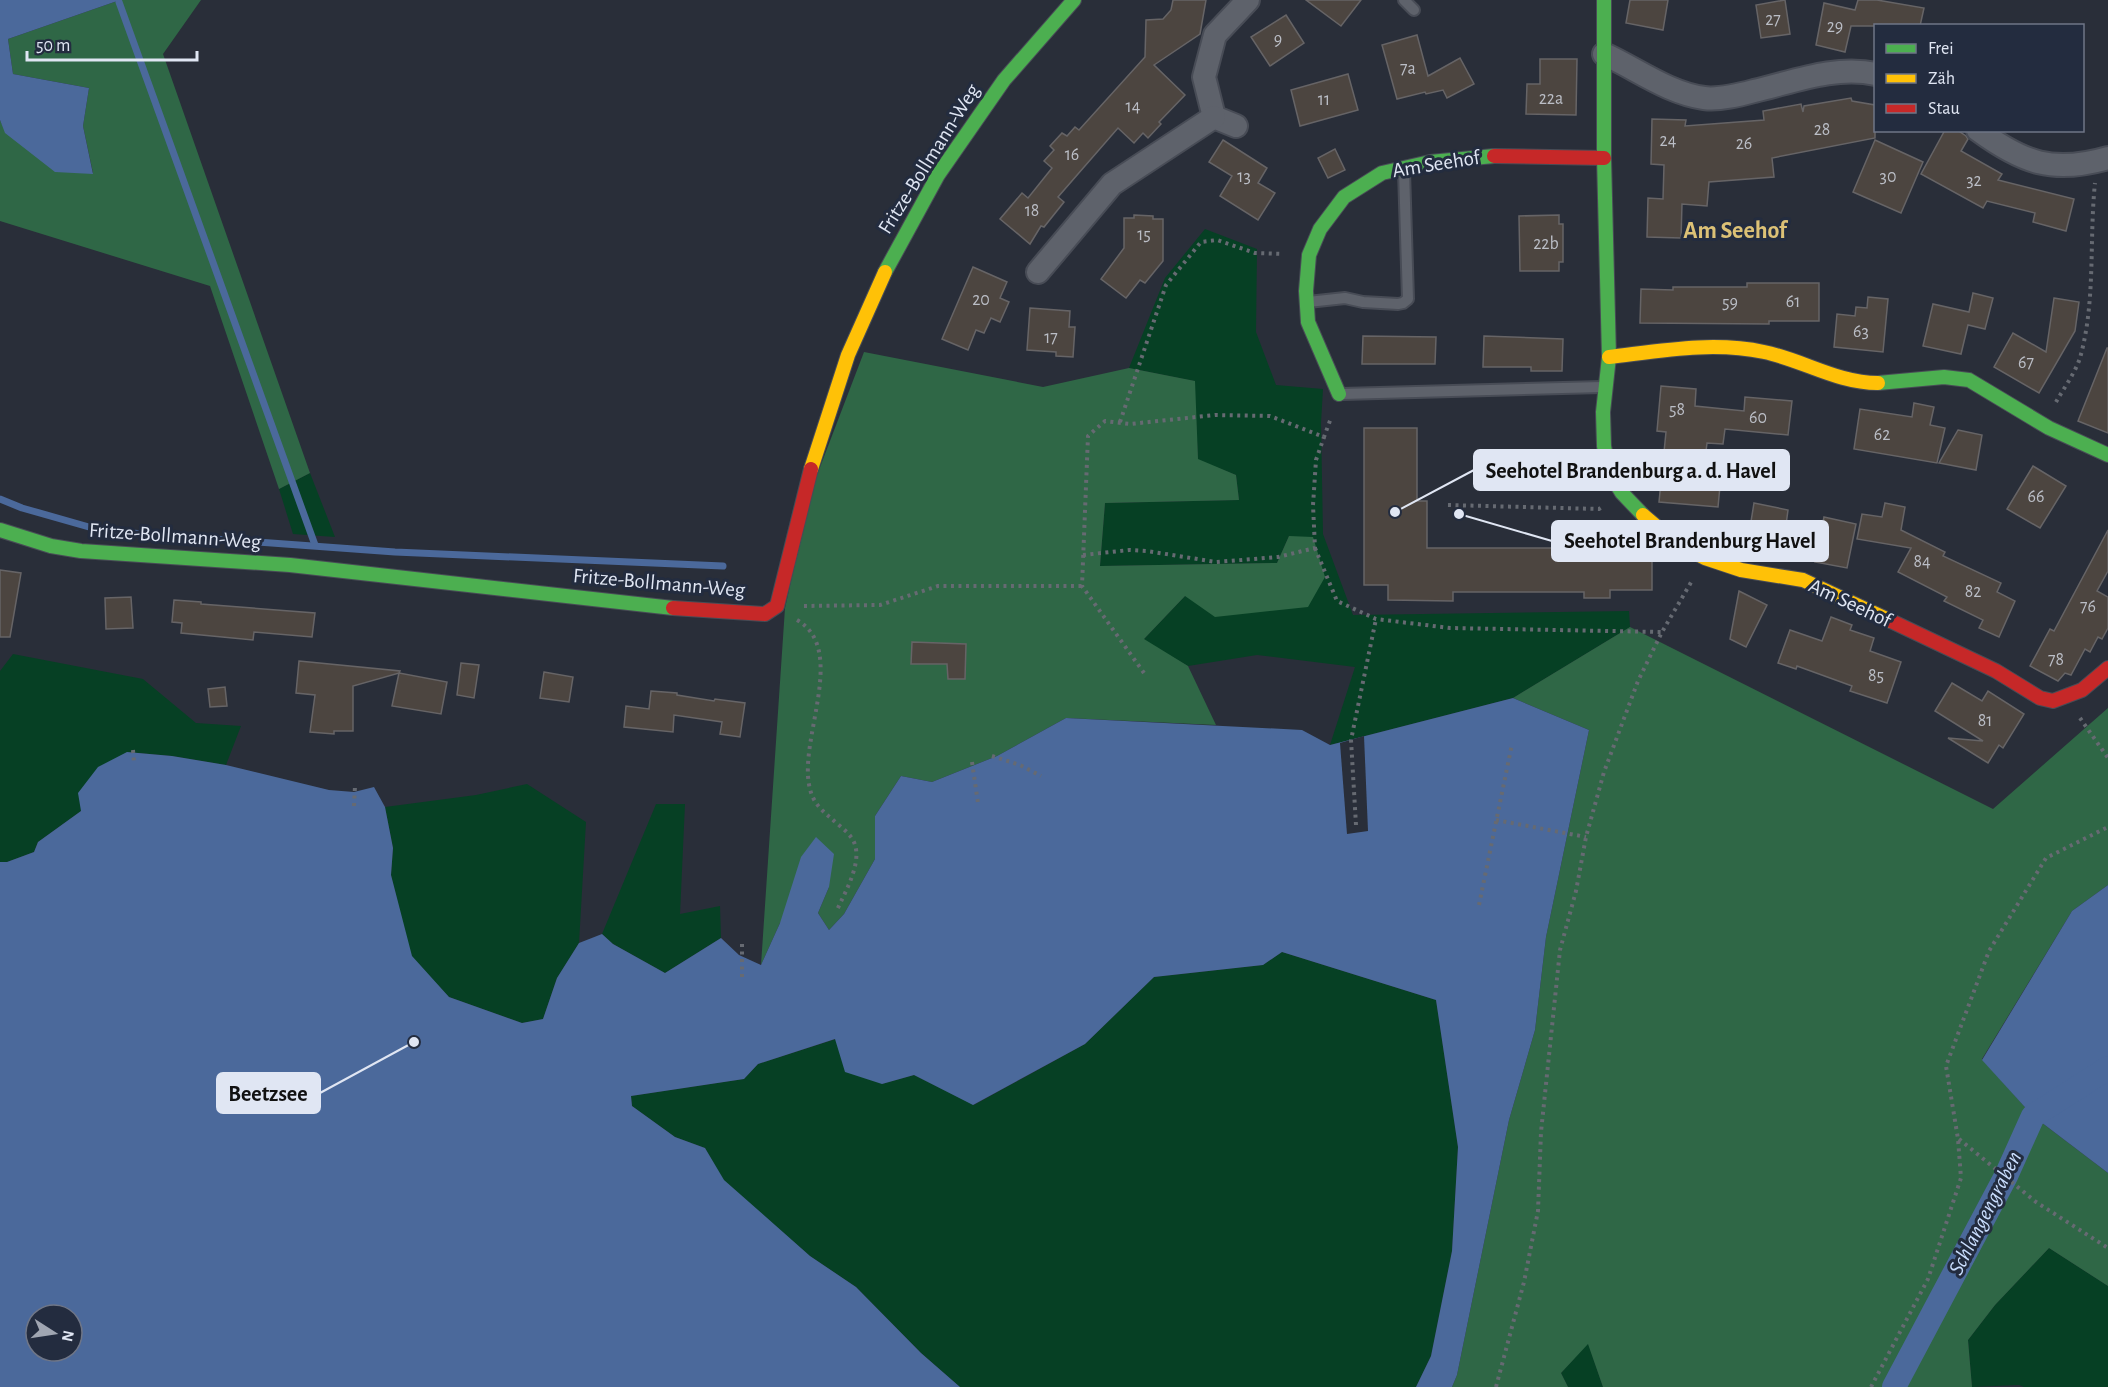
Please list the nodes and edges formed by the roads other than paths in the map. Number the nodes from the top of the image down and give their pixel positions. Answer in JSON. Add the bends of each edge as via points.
{"nodes":[{"id":1,"x":1074,"y":0,"type":"edge"},
{"id":2,"x":1248,"y":0,"type":"edge"},
{"id":3,"x":1404,"y":0,"type":"edge"},
{"id":4,"x":1604,"y":0,"type":"edge"},
{"id":5,"x":1414,"y":10,"type":"dead end"},
{"id":6,"x":1604,"y":54,"type":"junction"},
{"id":7,"x":1874,"y":74,"type":"edge"},
{"id":8,"x":1214,"y":117,"type":"junction"},
{"id":9,"x":1236,"y":126,"type":"dead end"},
{"id":10,"x":1981,"y":132,"type":"edge"},
{"id":11,"x":1604,"y":158,"type":"junction"},
{"id":12,"x":2102,"y":160,"type":"edge"},
{"id":13,"x":1404,"y":168,"type":"junction"},
{"id":14,"x":1038,"y":272,"type":"dead end"},
{"id":15,"x":1307,"y":302,"type":"junction"},
{"id":16,"x":1609,"y":357,"type":"junction"},
{"id":17,"x":1606,"y":387,"type":"junction"},
{"id":18,"x":1339,"y":394,"type":"joint"},
{"id":19,"x":2108,"y":455,"type":"edge"},
{"id":20,"x":0,"y":530,"type":"edge"},
{"id":21,"x":2108,"y":668,"type":"edge"}],
"edges":[{"from":1,"to":20,"type":"street","name":"Fritze-Bollmann-Weg","via":[[1004,80],[938,176],[890,261],[848,355],[805,487],[774,608],[765,614],[680,609],[290,565],[81,551]]},
{"from":2,"to":8,"type":"street","via":[[1215,35],[1203,77]]},
{"from":3,"to":5,"type":"lane"},
{"from":4,"to":6,"type":"street","name":"Am Seehof"},
{"from":6,"to":7,"type":"street","via":[[1680,92],[1706,98],[1738,95],[1831,72],[1860,70]]},
{"from":6,"to":11,"type":"street","name":"Am Seehof"},
{"from":8,"to":9,"type":"street"},
{"from":8,"to":14,"type":"street","via":[[1112,184]]},
{"from":10,"to":12,"type":"street","via":[[2028,160],[2084,165]]},
{"from":11,"to":13,"type":"street","name":"Am Seehof","via":[[1487,156]]},
{"from":11,"to":16,"type":"street","name":"Am Seehof"},
{"from":13,"to":15,"type":"street","name":"Am Seehof","via":[[1382,173],[1344,197],[1320,229],[1310,255]]},
{"from":13,"to":15,"type":"lane","via":[[1408,299],[1398,304],[1345,298]]},
{"from":15,"to":18,"type":"street","name":"Am Seehof","via":[[1308,322]]},
{"from":16,"to":17,"type":"street","name":"Am Seehof"},
{"from":16,"to":19,"type":"street","via":[[1733,347],[1764,351],[1863,383],[1956,377],[1969,380],[2043,425]]},
{"from":17,"to":18,"type":"lane"},
{"from":17,"to":21,"type":"street","name":"Am Seehof","via":[[1604,446],[1609,472],[1647,520],[1705,558],[1741,570],[1803,580],[1996,671],[2040,698],[2065,698],[2082,690]]}]}
